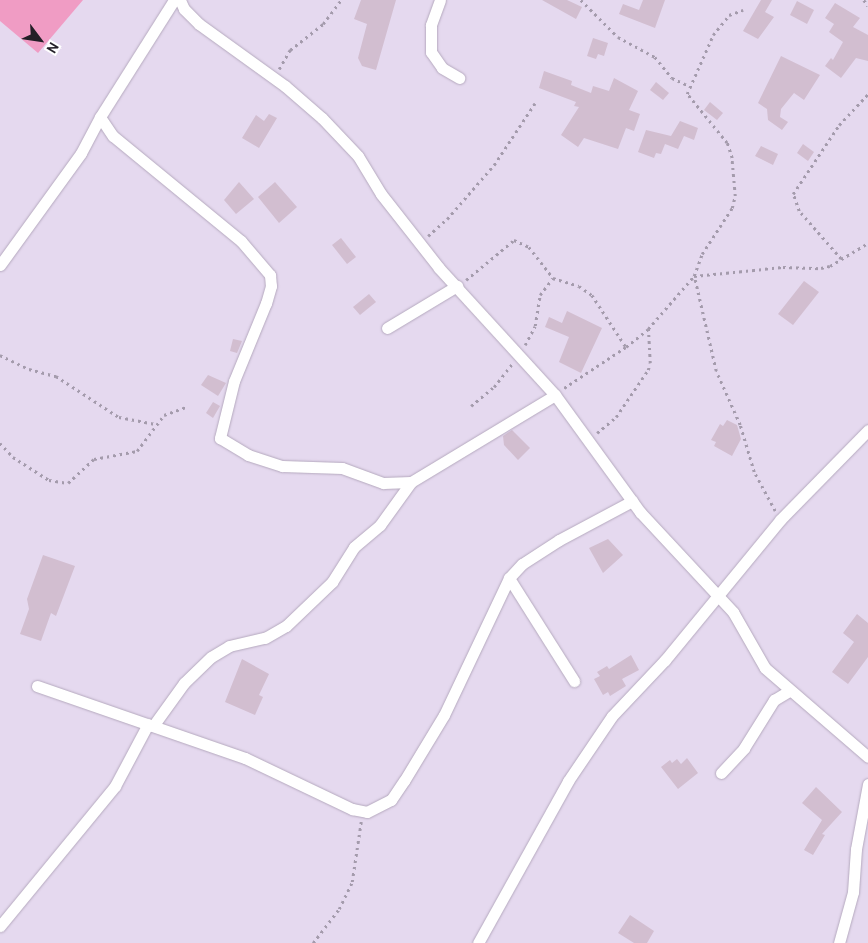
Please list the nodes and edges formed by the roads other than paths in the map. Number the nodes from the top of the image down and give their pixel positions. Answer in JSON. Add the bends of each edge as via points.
{"nodes":[{"id":1,"x":174,"y":0,"type":"edge"},
{"id":2,"x":180,"y":0,"type":"edge"},
{"id":3,"x":440,"y":0,"type":"edge"},
{"id":4,"x":460,"y":78,"type":"dead end"},
{"id":5,"x":100,"y":117,"type":"junction"},
{"id":6,"x":1,"y":263,"type":"edge"},
{"id":7,"x":456,"y":285,"type":"junction"},
{"id":8,"x":387,"y":328,"type":"dead end"},
{"id":9,"x":555,"y":395,"type":"junction"},
{"id":10,"x":868,"y":430,"type":"edge"},
{"id":11,"x":412,"y":482,"type":"junction"},
{"id":12,"x":632,"y":501,"type":"junction"},
{"id":13,"x":509,"y":578,"type":"junction"},
{"id":14,"x":717,"y":594,"type":"junction"},
{"id":15,"x":574,"y":681,"type":"dead end"},
{"id":16,"x":37,"y":686,"type":"dead end"},
{"id":17,"x":789,"y":691,"type":"junction"},
{"id":18,"x":151,"y":725,"type":"junction"},
{"id":19,"x":868,"y":757,"type":"edge"},
{"id":20,"x":721,"y":773,"type":"dead end"},
{"id":21,"x":868,"y":784,"type":"edge"},
{"id":22,"x":0,"y":926,"type":"edge"},
{"id":23,"x":478,"y":943,"type":"edge"},
{"id":24,"x":839,"y":943,"type":"edge"}],
"edges":[{"from":1,"to":5,"type":"street"},
{"from":2,"to":7,"type":"street","via":[[199,24],[322,118],[358,156],[420,244]]},
{"from":3,"to":4,"type":"street","via":[[431,25],[431,52],[442,68]]},
{"from":5,"to":6,"type":"street","via":[[82,153]]},
{"from":5,"to":11,"type":"street","via":[[113,136],[241,241],[270,275],[271,286],[266,303],[234,381],[220,438],[248,455],[282,466],[342,468],[383,484]]},
{"from":7,"to":8,"type":"street"},
{"from":7,"to":9,"type":"street"},
{"from":9,"to":11,"type":"street"},
{"from":9,"to":12,"type":"street"},
{"from":10,"to":14,"type":"street","via":[[780,520]]},
{"from":11,"to":18,"type":"street","via":[[380,525],[354,547],[332,582],[286,626],[264,638],[229,646],[211,657],[184,683]]},
{"from":12,"to":13,"type":"street","via":[[559,540],[522,564]]},
{"from":12,"to":14,"type":"street"},
{"from":13,"to":15,"type":"street"},
{"from":13,"to":18,"type":"street","via":[[444,715],[404,781],[391,800],[367,812],[352,809],[245,758]]},
{"from":14,"to":17,"type":"street","via":[[745,627],[765,668]]},
{"from":14,"to":23,"type":"street","via":[[665,660],[612,716],[568,781]]},
{"from":16,"to":18,"type":"street"},
{"from":17,"to":19,"type":"street"},
{"from":17,"to":20,"type":"street","via":[[774,700],[744,748]]},
{"from":18,"to":22,"type":"street","via":[[115,786]]},
{"from":21,"to":24,"type":"street","via":[[856,849],[853,892]]}]}
